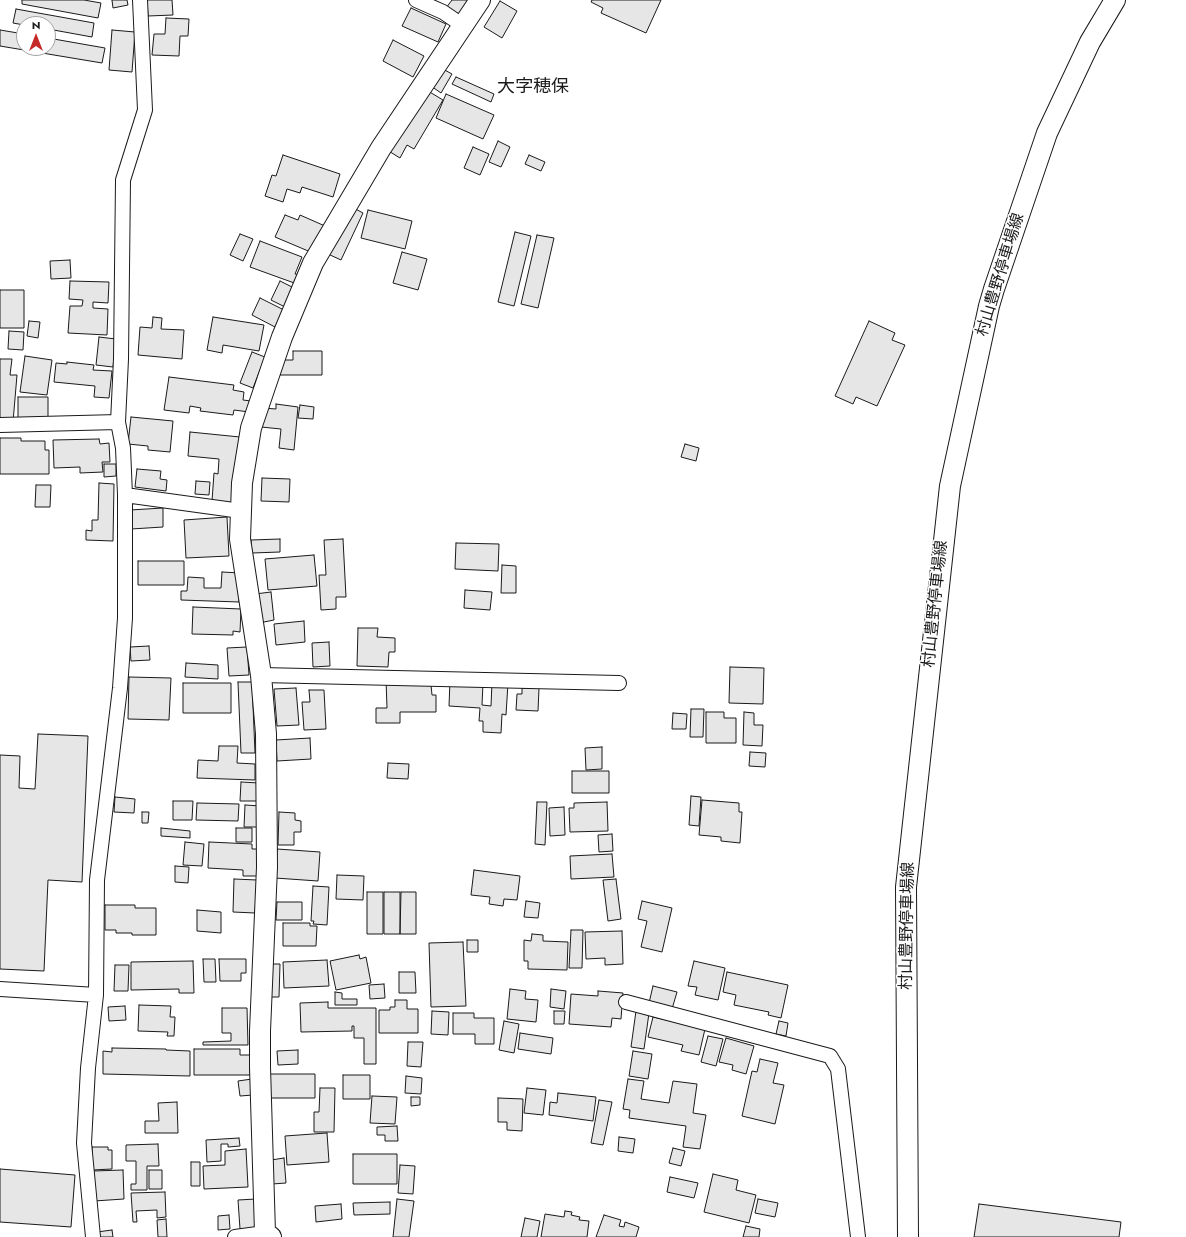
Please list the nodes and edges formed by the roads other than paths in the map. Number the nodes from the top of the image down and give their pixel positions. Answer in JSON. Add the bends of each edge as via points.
{"nodes":[{"id":1,"x":140,"y":0,"type":"edge"},
{"id":2,"x":416,"y":0,"type":"edge"},
{"id":3,"x":480,"y":0,"type":"edge"},
{"id":4,"x":1115,"y":0,"type":"edge"},
{"id":5,"x":462,"y":25,"type":"junction"},
{"id":6,"x":118,"y":422,"type":"junction"},
{"id":7,"x":0,"y":425,"type":"edge"},
{"id":8,"x":125,"y":495,"type":"junction"},
{"id":9,"x":241,"y":511,"type":"junction"},
{"id":10,"x":261,"y":675,"type":"junction"},
{"id":11,"x":619,"y":683,"type":"dead end"},
{"id":12,"x":0,"y":988,"type":"edge"},
{"id":13,"x":96,"y":995,"type":"junction"},
{"id":14,"x":626,"y":1002,"type":"dead end"},
{"id":15,"x":268,"y":1235,"type":"edge"},
{"id":16,"x":93,"y":1237,"type":"edge"},
{"id":17,"x":235,"y":1237,"type":"edge"},
{"id":18,"x":858,"y":1237,"type":"edge"},
{"id":19,"x":908,"y":1237,"type":"edge"}],
"edges":[{"from":1,"to":6,"type":"street","via":[[145,110],[123,180]]},
{"from":2,"to":5,"type":"street","via":[[443,12]]},
{"from":3,"to":5,"type":"street"},
{"from":4,"to":19,"type":"street","name":"村山豊野停車場線","via":[[1090,42],[1047,133],[999,274],[989,306],[950,486],[906,887]]},
{"from":5,"to":9,"type":"street","via":[[381,148],[313,263],[282,337],[251,428],[242,483]]},
{"from":6,"to":7,"type":"street"},
{"from":6,"to":8,"type":"street","via":[[123,448]]},
{"from":8,"to":9,"type":"street"},
{"from":8,"to":13,"type":"street","via":[[125,618],[120,688],[97,880]]},
{"from":9,"to":10,"type":"street","via":[[240,540]]},
{"from":10,"to":11,"type":"street"},
{"from":10,"to":15,"type":"street","via":[[266,734],[266,867],[260,1031]]},
{"from":12,"to":13,"type":"street"},
{"from":13,"to":16,"type":"street","via":[[88,1068],[84,1143]]},
{"from":14,"to":18,"type":"street","via":[[830,1056],[838,1069]]},
{"from":15,"to":17,"type":"street"}]}
